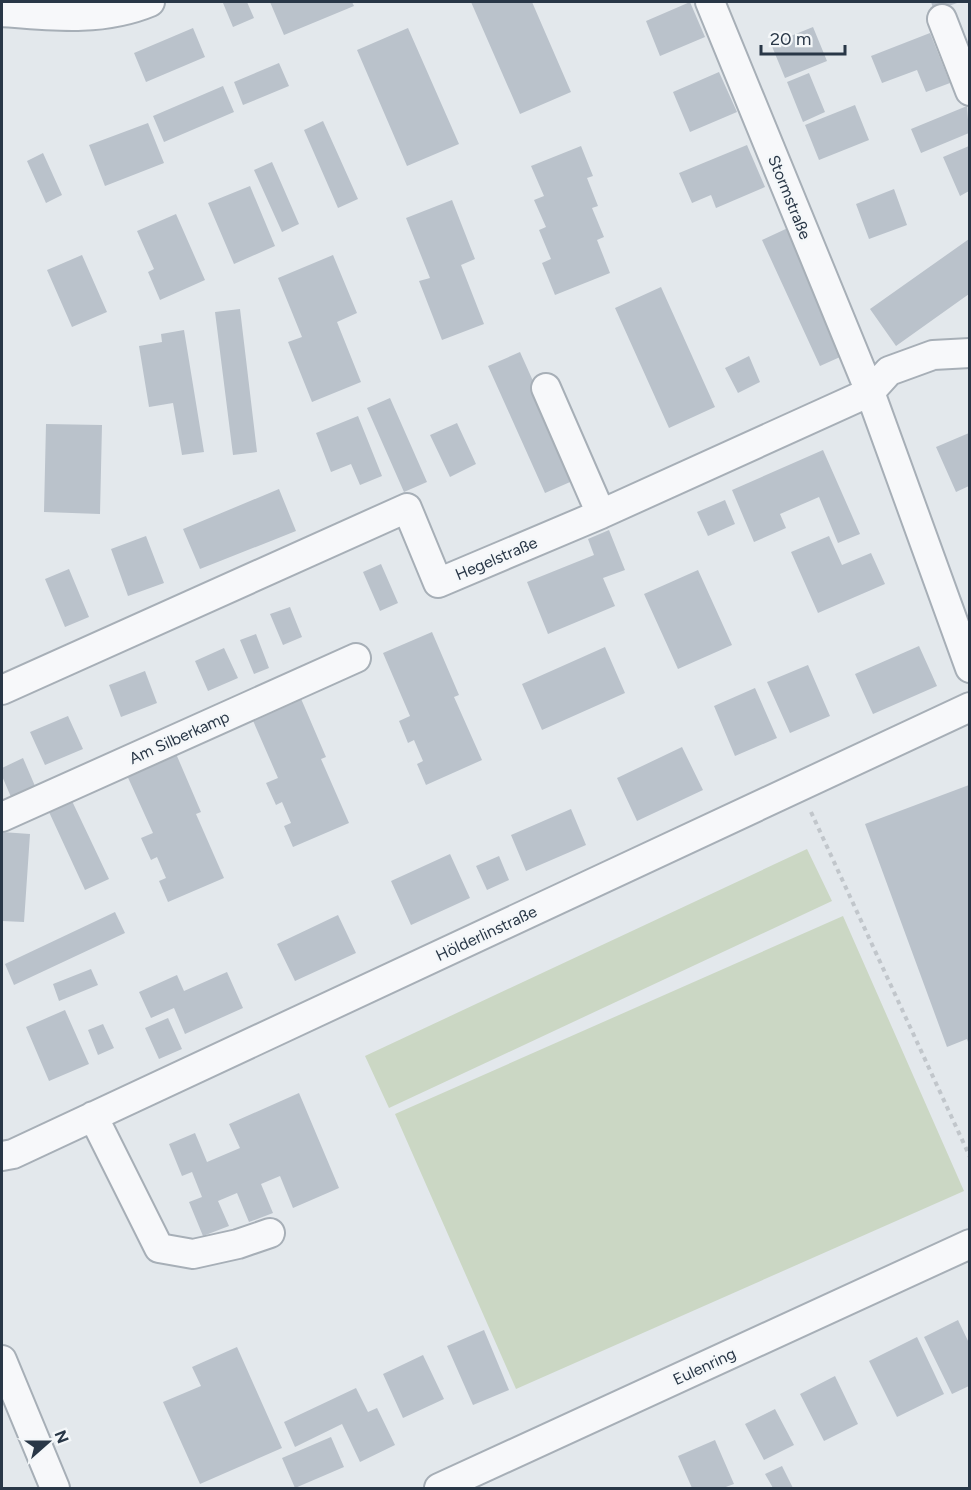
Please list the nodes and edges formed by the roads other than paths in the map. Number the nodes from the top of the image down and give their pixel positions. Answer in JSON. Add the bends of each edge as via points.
{"nodes":[{"id":1,"x":150,"y":2,"type":"edge"},
{"id":2,"x":710,"y":2,"type":"edge"},
{"id":3,"x":2,"y":12,"type":"edge"},
{"id":4,"x":942,"y":19,"type":"dead end"},
{"id":5,"x":969,"y":91,"type":"edge"},
{"id":6,"x":969,"y":353,"type":"edge"},
{"id":7,"x":546,"y":388,"type":"dead end"},
{"id":8,"x":870,"y":392,"type":"junction"},
{"id":9,"x":601,"y":514,"type":"junction"},
{"id":10,"x":356,"y":658,"type":"dead end"},
{"id":11,"x":969,"y":668,"type":"edge"},
{"id":12,"x":2,"y":690,"type":"edge"},
{"id":13,"x":969,"y":707,"type":"edge"},
{"id":14,"x":2,"y":816,"type":"edge"},
{"id":15,"x":93,"y":1116,"type":"junction"},
{"id":16,"x":2,"y":1156,"type":"edge"},
{"id":17,"x":270,"y":1233,"type":"dead end"},
{"id":18,"x":969,"y":1244,"type":"edge"},
{"id":19,"x":4,"y":1372,"type":"edge"},
{"id":20,"x":55,"y":1488,"type":"edge"},
{"id":21,"x":439,"y":1488,"type":"edge"}],
"edges":[{"from":1,"to":3,"type":"street","via":[[82,18]]},
{"from":2,"to":8,"type":"street","name":"Stormstraße"},
{"from":4,"to":5,"type":"street"},
{"from":6,"to":8,"type":"street","name":"Hegelstraße","via":[[933,355],[889,372]]},
{"from":7,"to":9,"type":"street"},
{"from":8,"to":9,"type":"street","name":"Hegelstraße"},
{"from":8,"to":11,"type":"street"},
{"from":9,"to":12,"type":"street","name":"Hegelstraße","via":[[438,583],[407,508]]},
{"from":10,"to":14,"type":"street","name":"Am Silberkamp"},
{"from":13,"to":15,"type":"street","name":"Hölderlinstraße"},
{"from":15,"to":16,"type":"street","name":"Hölderlinstraße"},
{"from":15,"to":17,"type":"street","via":[[159,1248],[193,1254]]},
{"from":18,"to":21,"type":"street","name":"Eulenring"},
{"from":19,"to":20,"type":"street"}]}
